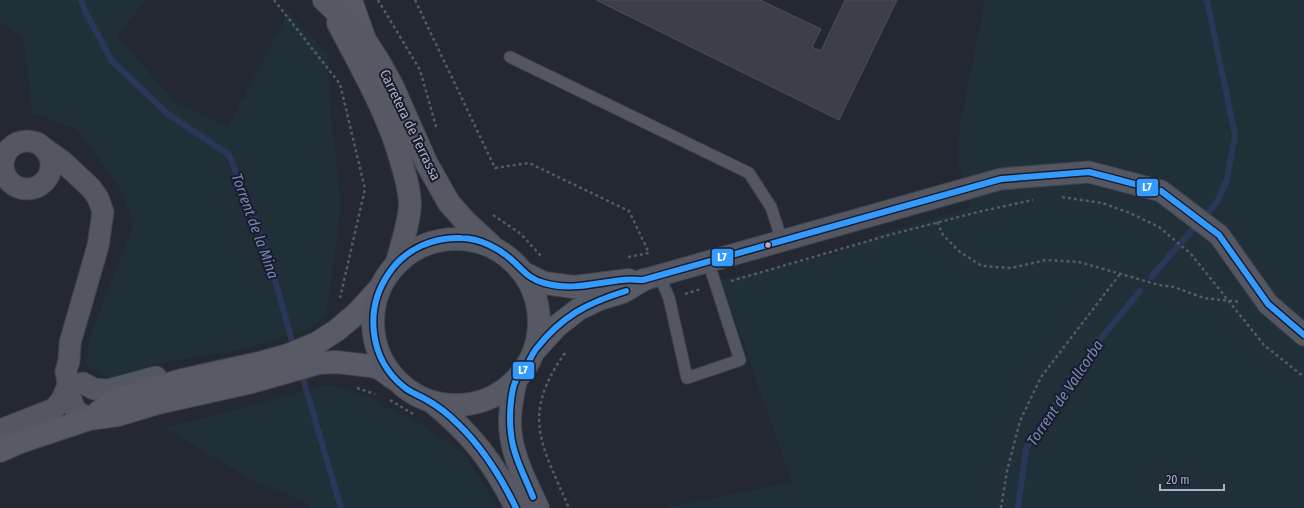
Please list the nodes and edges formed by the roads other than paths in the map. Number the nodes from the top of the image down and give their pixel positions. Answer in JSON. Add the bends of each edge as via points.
{"nodes":[{"id":1,"x":351,"y":0,"type":"edge"},
{"id":2,"x":325,"y":1,"type":"edge"},
{"id":3,"x":364,"y":40,"type":"junction"},
{"id":4,"x":510,"y":57,"type":"dead end"},
{"id":5,"x":45,"y":148,"type":"junction"},
{"id":6,"x":76,"y":175,"type":"junction"},
{"id":7,"x":42,"y":184,"type":"junction"},
{"id":8,"x":782,"y":240,"type":"junction"},
{"id":9,"x":494,"y":247,"type":"junction"},
{"id":10,"x":397,"y":262,"type":"junction"},
{"id":11,"x":708,"y":262,"type":"junction"},
{"id":12,"x":524,"y":273,"type":"junction"},
{"id":13,"x":651,"y":278,"type":"junction"},
{"id":14,"x":379,"y":289,"type":"junction"},
{"id":15,"x":1304,"y":335,"type":"edge"},
{"id":16,"x":535,"y":350,"type":"junction"},
{"id":17,"x":215,"y":373,"type":"junction"},
{"id":18,"x":394,"y":378,"type":"junction"},
{"id":19,"x":516,"y":380,"type":"junction"},
{"id":20,"x":76,"y":384,"type":"junction"},
{"id":21,"x":423,"y":409,"type":"junction"},
{"id":22,"x":83,"y":415,"type":"junction"},
{"id":23,"x":0,"y":430,"type":"edge"},
{"id":24,"x":0,"y":451,"type":"edge"},
{"id":25,"x":516,"y":508,"type":"edge"},
{"id":26,"x":538,"y":508,"type":"edge"}],
"edges":[{"from":1,"to":3,"type":"street"},
{"from":2,"to":3,"type":"main road","name":"Carretera de Terrassa"},
{"from":2,"to":10,"type":"main road","name":"Carretera de Terrassa","via":[[373,87],[397,145],[408,182],[410,205]]},
{"from":3,"to":9,"type":"main road","name":"Carretera de Terrassa","via":[[392,85],[427,164],[449,203]]},
{"from":4,"to":8,"type":"lane","via":[[749,173],[771,206]]},
{"from":5,"to":6,"type":"street"},
{"from":5,"to":7,"type":"street","via":[[51,160],[51,170]]},
{"from":5,"to":7,"type":"street","via":[[29,141],[12,145],[7,150],[2,166],[7,179],[13,185],[25,189]]},
{"from":6,"to":7,"type":"street","via":[[63,175]]},
{"from":6,"to":20,"type":"street","via":[[91,188],[103,212],[98,246],[70,343],[66,371]]},
{"from":8,"to":11,"type":"street"},
{"from":8,"to":15,"type":"street","via":[[1001,178],[1089,172],[1161,191],[1219,234],[1268,304]]},
{"from":9,"to":10,"type":"main road","via":[[465,238],[448,238],[414,248]]},
{"from":9,"to":12,"type":"main road"},
{"from":10,"to":14,"type":"main road","via":[[385,276]]},
{"from":11,"to":13,"type":"street"},
{"from":11,"to":13,"type":"lane","via":[[740,360],[687,378],[670,298]]},
{"from":12,"to":13,"type":"street","via":[[544,283],[574,287]]},
{"from":12,"to":16,"type":"main road","via":[[537,302],[539,320]]},
{"from":13,"to":16,"type":"street","via":[[579,309]]},
{"from":14,"to":17,"type":"street","via":[[356,314],[317,343],[288,355]]},
{"from":14,"to":18,"type":"main road","via":[[373,309],[372,328],[375,345],[383,363]]},
{"from":16,"to":19,"type":"main road"},
{"from":17,"to":20,"type":"street","via":[[154,377],[108,390]]},
{"from":17,"to":22,"type":"street","via":[[114,400]]},
{"from":18,"to":21,"type":"main road","via":[[410,392]]},
{"from":18,"to":22,"type":"street","via":[[379,368],[336,362],[319,364],[118,415]]},
{"from":19,"to":21,"type":"main road","via":[[492,397],[475,403]]},
{"from":19,"to":26,"type":"main road","via":[[512,397],[511,435],[517,457]]},
{"from":20,"to":22,"type":"street","via":[[70,396]]},
{"from":20,"to":23,"type":"street","via":[[54,409]]},
{"from":21,"to":25,"type":"main road","via":[[461,426],[500,478]]},
{"from":22,"to":24,"type":"street"}]}
